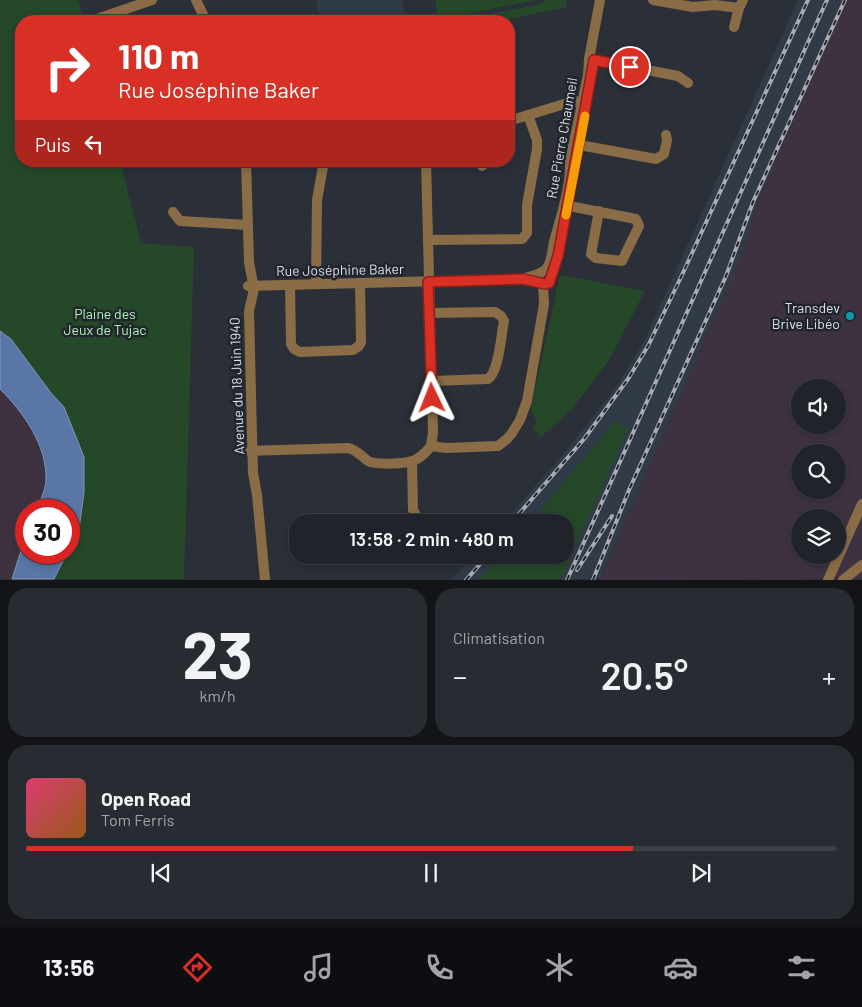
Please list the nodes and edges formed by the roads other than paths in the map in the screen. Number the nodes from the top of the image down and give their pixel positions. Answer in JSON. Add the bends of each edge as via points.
{"nodes":[{"id":1,"x":152,"y":0,"type":"edge"},
{"id":2,"x":196,"y":0,"type":"edge"},
{"id":3,"x":204,"y":0,"type":"edge"},
{"id":4,"x":600,"y":0,"type":"edge"},
{"id":5,"x":604,"y":0,"type":"edge"},
{"id":6,"x":653,"y":0,"type":"edge"},
{"id":7,"x":670,"y":2,"type":"edge"},
{"id":8,"x":741,"y":4,"type":"edge"},
{"id":9,"x":108,"y":15,"type":"edge"},
{"id":10,"x":203,"y":15,"type":"edge"},
{"id":11,"x":210,"y":15,"type":"edge"},
{"id":12,"x":734,"y":27,"type":"dead end"},
{"id":13,"x":592,"y":59,"type":"junction"},
{"id":14,"x":688,"y":83,"type":"dead end"},
{"id":15,"x":585,"y":102,"type":"junction"},
{"id":16,"x":528,"y":114,"type":"junction"},
{"id":17,"x":515,"y":119,"type":"edge"},
{"id":18,"x":666,"y":135,"type":"dead end"},
{"id":19,"x":576,"y":145,"type":"junction"},
{"id":20,"x":242,"y":167,"type":"edge"},
{"id":21,"x":246,"y":167,"type":"edge"},
{"id":22,"x":323,"y":167,"type":"edge"},
{"id":23,"x":426,"y":167,"type":"edge"},
{"id":24,"x":566,"y":205,"type":"junction"},
{"id":25,"x":598,"y":211,"type":"junction"},
{"id":26,"x":173,"y":212,"type":"dead end"},
{"id":27,"x":246,"y":225,"type":"junction"},
{"id":28,"x":428,"y":240,"type":"junction"},
{"id":29,"x":544,"y":278,"type":"junction"},
{"id":30,"x":428,"y":282,"type":"junction"},
{"id":31,"x":360,"y":283,"type":"junction"},
{"id":32,"x":316,"y":284,"type":"junction"},
{"id":33,"x":290,"y":285,"type":"junction"},
{"id":34,"x":250,"y":286,"type":"junction"},
{"id":35,"x":429,"y":313,"type":"junction"},
{"id":36,"x":432,"y":381,"type":"junction"},
{"id":37,"x":431,"y":446,"type":"junction"},
{"id":38,"x":251,"y":451,"type":"junction"},
{"id":39,"x":412,"y":462,"type":"junction"},
{"id":40,"x":860,"y":512,"type":"edge"},
{"id":41,"x":415,"y":514,"type":"edge"},
{"id":42,"x":862,"y":565,"type":"edge"},
{"id":43,"x":260,"y":580,"type":"edge"},
{"id":44,"x":265,"y":580,"type":"edge"},
{"id":45,"x":828,"y":580,"type":"edge"},
{"id":46,"x":843,"y":580,"type":"edge"}],
"edges":[{"from":1,"to":9,"type":"street"},
{"from":2,"to":10,"type":"street"},
{"from":3,"to":11,"type":"street"},
{"from":4,"to":13,"type":"street","name":"Rue Pierre Chaumeil"},
{"from":5,"to":13,"type":"street","name":"Rue Pierre Chaumeil"},
{"from":6,"to":7,"type":"street"},
{"from":7,"to":8,"type":"street","via":[[693,7]]},
{"from":8,"to":12,"type":"street"},
{"from":13,"to":14,"type":"street","via":[[678,76]]},
{"from":13,"to":15,"type":"street","name":"Rue Pierre Chaumeil"},
{"from":15,"to":16,"type":"street","via":[[574,100]]},
{"from":15,"to":19,"type":"street","name":"Rue Pierre Chaumeil"},
{"from":16,"to":17,"type":"street"},
{"from":16,"to":28,"type":"street","via":[[537,149],[526,205],[528,233],[522,238]]},
{"from":18,"to":19,"type":"street","via":[[664,154],[656,159]]},
{"from":19,"to":24,"type":"street","name":"Rue Pierre Chaumeil"},
{"from":20,"to":27,"type":"street","name":"Avenue du 18 Juin 1940"},
{"from":21,"to":27,"type":"street","name":"Avenue du 18 Juin 1940"},
{"from":22,"to":32,"type":"street","via":[[317,200]]},
{"from":23,"to":28,"type":"street"},
{"from":24,"to":25,"type":"street"},
{"from":24,"to":29,"type":"street","name":"Rue Pierre Chaumeil"},
{"from":25,"to":25,"type":"street","via":[[639,222],[622,261],[596,258],[591,254]]},
{"from":26,"to":27,"type":"street","via":[[180,221]]},
{"from":27,"to":34,"type":"street","name":"Avenue du 18 Juin 1940"},
{"from":28,"to":30,"type":"street"},
{"from":29,"to":30,"type":"street","name":"Rue Joséphine Baker"},
{"from":29,"to":37,"type":"street","via":[[544,304],[527,401],[507,440],[490,447]]},
{"from":30,"to":31,"type":"street","name":"Rue Joséphine Baker"},
{"from":30,"to":35,"type":"street"},
{"from":31,"to":32,"type":"street","name":"Rue Joséphine Baker"},
{"from":31,"to":33,"type":"street","via":[[359,346],[353,350],[300,352],[291,344]]},
{"from":32,"to":33,"type":"street","name":"Rue Joséphine Baker"},
{"from":33,"to":34,"type":"street","name":"Rue Joséphine Baker"},
{"from":34,"to":38,"type":"street","name":"Avenue du 18 Juin 1940"},
{"from":34,"to":38,"type":"street","name":"Avenue du 18 Juin 1940","via":[[244,319]]},
{"from":35,"to":36,"type":"street"},
{"from":35,"to":36,"type":"street","via":[[495,312],[504,321],[491,377]]},
{"from":36,"to":37,"type":"street"},
{"from":37,"to":39,"type":"street"},
{"from":38,"to":39,"type":"street","via":[[348,448],[357,450],[375,463]]},
{"from":38,"to":43,"type":"street","name":"Avenue du 18 Juin 1940"},
{"from":38,"to":44,"type":"street","name":"Avenue du 18 Juin 1940"},
{"from":39,"to":41,"type":"street"},
{"from":40,"to":45,"type":"street"},
{"from":42,"to":46,"type":"street"}]}
